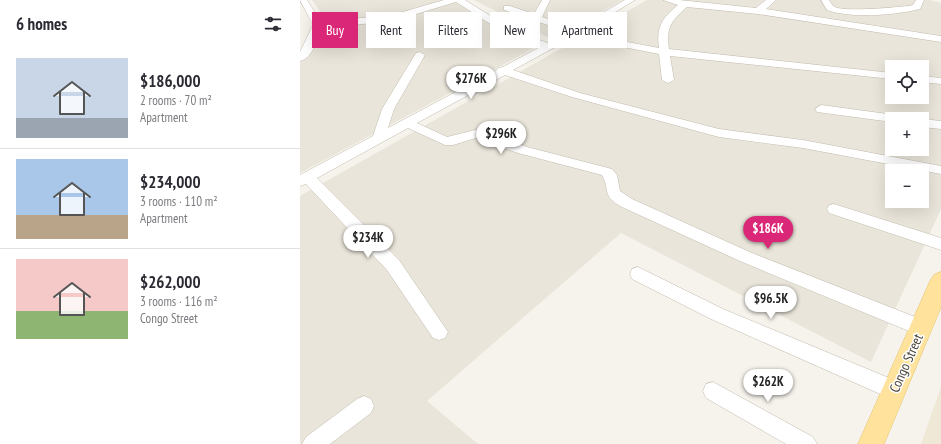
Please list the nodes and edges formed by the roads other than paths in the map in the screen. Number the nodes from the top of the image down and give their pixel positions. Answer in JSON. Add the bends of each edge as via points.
{"nodes":[{"id":1,"x":303,"y":0,"type":"edge"},
{"id":2,"x":453,"y":0,"type":"edge"},
{"id":3,"x":459,"y":0,"type":"edge"},
{"id":4,"x":546,"y":0,"type":"edge"},
{"id":5,"x":631,"y":0,"type":"edge"},
{"id":6,"x":667,"y":0,"type":"edge"},
{"id":7,"x":772,"y":0,"type":"edge"},
{"id":8,"x":825,"y":0,"type":"edge"},
{"id":9,"x":920,"y":0,"type":"edge"},
{"id":10,"x":685,"y":4,"type":"junction"},
{"id":11,"x":507,"y":8,"type":"dead end"},
{"id":12,"x":758,"y":11,"type":"junction"},
{"id":13,"x":519,"y":12,"type":"edge"},
{"id":14,"x":540,"y":12,"type":"edge"},
{"id":15,"x":610,"y":12,"type":"edge"},
{"id":16,"x":312,"y":15,"type":"edge"},
{"id":17,"x":358,"y":21,"type":"edge"},
{"id":18,"x":312,"y":39,"type":"edge"},
{"id":19,"x":941,"y":39,"type":"edge"},
{"id":20,"x":548,"y":46,"type":"joint"},
{"id":21,"x":627,"y":46,"type":"edge"},
{"id":22,"x":664,"y":53,"type":"junction"},
{"id":23,"x":420,"y":56,"type":"dead end"},
{"id":24,"x":300,"y":58,"type":"edge"},
{"id":25,"x":502,"y":70,"type":"junction"},
{"id":26,"x":885,"y":75,"type":"edge"},
{"id":27,"x":668,"y":80,"type":"dead end"},
{"id":28,"x":929,"y":80,"type":"edge"},
{"id":29,"x":941,"y":81,"type":"edge"},
{"id":30,"x":821,"y":109,"type":"dead end"},
{"id":31,"x":885,"y":118,"type":"edge"},
{"id":32,"x":407,"y":123,"type":"junction"},
{"id":33,"x":929,"y":124,"type":"edge"},
{"id":34,"x":941,"y":125,"type":"edge"},
{"id":35,"x":379,"y":137,"type":"junction"},
{"id":36,"x":941,"y":170,"type":"edge"},
{"id":37,"x":304,"y":179,"type":"edge"},
{"id":38,"x":834,"y":209,"type":"dead end"},
{"id":39,"x":941,"y":244,"type":"edge"},
{"id":40,"x":638,"y":274,"type":"dead end"},
{"id":41,"x":941,"y":281,"type":"edge"},
{"id":42,"x":922,"y":328,"type":"junction"},
{"id":43,"x":439,"y":332,"type":"dead end"},
{"id":44,"x":713,"y":390,"type":"dead end"},
{"id":45,"x":894,"y":390,"type":"junction"},
{"id":46,"x":364,"y":406,"type":"dead end"},
{"id":47,"x":313,"y":444,"type":"edge"},
{"id":48,"x":806,"y":444,"type":"edge"},
{"id":49,"x":871,"y":444,"type":"edge"}],
"edges":[{"from":1,"to":16,"type":"street"},
{"from":2,"to":17,"type":"street","via":[[393,18]]},
{"from":3,"to":20,"type":"street","via":[[510,34],[527,42]]},
{"from":4,"to":14,"type":"street"},
{"from":5,"to":15,"type":"street"},
{"from":6,"to":10,"type":"street"},
{"from":7,"to":12,"type":"street"},
{"from":8,"to":9,"type":"street","via":[[833,9],[857,12],[909,9],[917,7]]},
{"from":10,"to":12,"type":"street"},
{"from":10,"to":22,"type":"street","via":[[668,18],[662,36]]},
{"from":11,"to":13,"type":"street"},
{"from":12,"to":19,"type":"street"},
{"from":18,"to":24,"type":"street","via":[[307,51]]},
{"from":20,"to":25,"type":"street"},
{"from":21,"to":22,"type":"street"},
{"from":22,"to":26,"type":"street"},
{"from":22,"to":27,"type":"street"},
{"from":23,"to":35,"type":"street","via":[[388,109]]},
{"from":25,"to":32,"type":"street"},
{"from":25,"to":36,"type":"street","via":[[576,95],[720,133],[802,144]]},
{"from":28,"to":29,"type":"street"},
{"from":30,"to":31,"type":"street"},
{"from":32,"to":35,"type":"street"},
{"from":32,"to":42,"type":"street","via":[[445,141],[475,134],[523,150],[607,172],[616,197],[627,203],[746,257]]},
{"from":33,"to":34,"type":"street"},
{"from":35,"to":37,"type":"street"},
{"from":37,"to":43,"type":"street","via":[[393,265]]},
{"from":38,"to":39,"type":"street"},
{"from":40,"to":45,"type":"street","via":[[717,314]]},
{"from":41,"to":42,"type":"main road","name":"Congo Street"},
{"from":42,"to":45,"type":"main road","name":"Congo Street"},
{"from":44,"to":48,"type":"street"},
{"from":45,"to":49,"type":"main road","name":"Congo Street"},
{"from":46,"to":47,"type":"street"}]}
